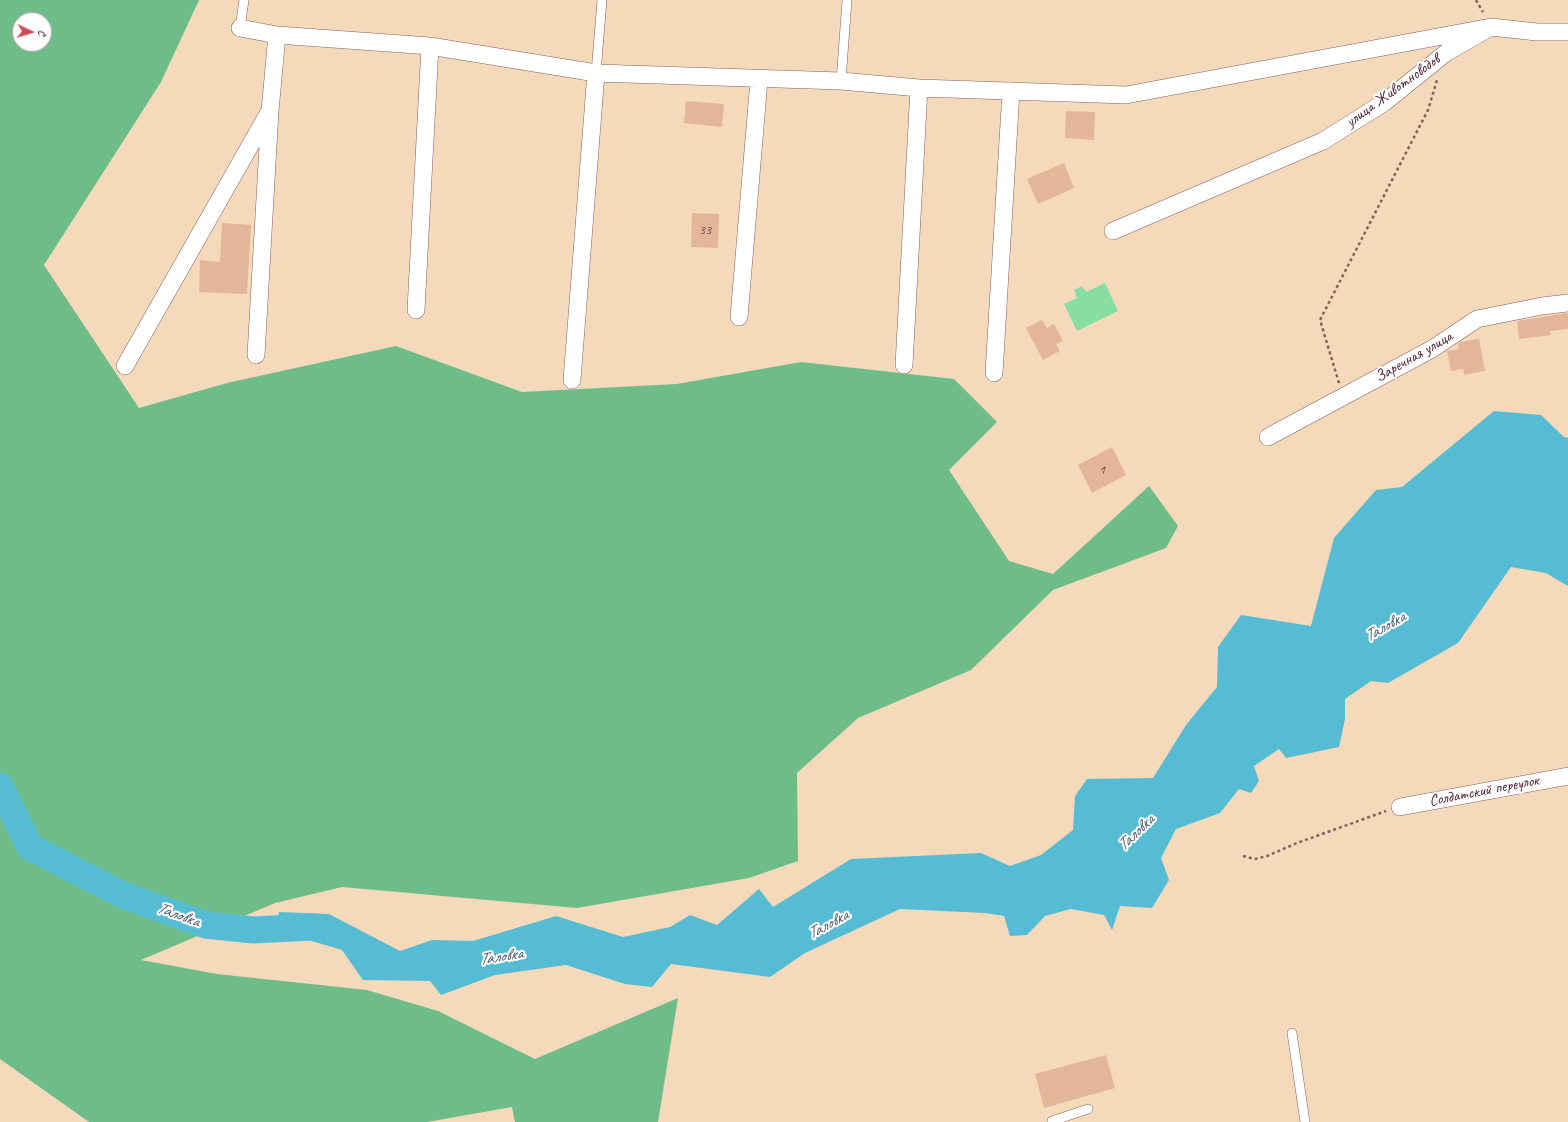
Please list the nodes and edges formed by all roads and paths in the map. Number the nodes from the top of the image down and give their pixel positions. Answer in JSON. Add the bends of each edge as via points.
{"nodes":[{"id":1,"x":244,"y":0,"type":"edge"},
{"id":2,"x":602,"y":0,"type":"edge"},
{"id":3,"x":847,"y":0,"type":"edge"},
{"id":4,"x":1491,"y":27,"type":"junction"},
{"id":5,"x":240,"y":28,"type":"joint"},
{"id":6,"x":1568,"y":32,"type":"edge"},
{"id":7,"x":277,"y":35,"type":"junction"},
{"id":8,"x":430,"y":46,"type":"junction"},
{"id":9,"x":1446,"y":52,"type":"junction"},
{"id":10,"x":596,"y":73,"type":"junction"},
{"id":11,"x":759,"y":80,"type":"junction"},
{"id":12,"x":841,"y":82,"type":"junction"},
{"id":13,"x":919,"y":88,"type":"junction"},
{"id":14,"x":1011,"y":91,"type":"junction"},
{"id":15,"x":270,"y":111,"type":"junction"},
{"id":16,"x":1113,"y":230,"type":"dead end"},
{"id":17,"x":1568,"y":303,"type":"edge"},
{"id":18,"x":416,"y":310,"type":"dead end"},
{"id":19,"x":739,"y":317,"type":"dead end"},
{"id":20,"x":256,"y":355,"type":"dead end"},
{"id":21,"x":904,"y":365,"type":"dead end"},
{"id":22,"x":126,"y":366,"type":"dead end"},
{"id":23,"x":994,"y":373,"type":"dead end"},
{"id":24,"x":572,"y":380,"type":"dead end"},
{"id":25,"x":1343,"y":396,"type":"junction"},
{"id":26,"x":1268,"y":437,"type":"dead end"},
{"id":27,"x":1568,"y":776,"type":"edge"},
{"id":28,"x":1400,"y":807,"type":"joint"},
{"id":29,"x":1243,"y":856,"type":"dead end"},
{"id":30,"x":1292,"y":1033,"type":"dead end"},
{"id":31,"x":1088,"y":1109,"type":"dead end"},
{"id":32,"x":1052,"y":1122,"type":"edge"},
{"id":33,"x":1305,"y":1122,"type":"edge"}],
"edges":[{"from":1,"to":5,"type":"lane"},
{"from":2,"to":10,"type":"lane"},
{"from":3,"to":12,"type":"lane"},
{"from":4,"to":6,"type":"street","via":[[1537,32]]},
{"from":4,"to":9,"type":"street","name":"улица Животноводов"},
{"from":4,"to":14,"type":"street","via":[[1126,95]]},
{"from":5,"to":7,"type":"street"},
{"from":7,"to":8,"type":"street"},
{"from":7,"to":15,"type":"street"},
{"from":8,"to":10,"type":"street"},
{"from":8,"to":18,"type":"street"},
{"from":9,"to":16,"type":"street","name":"улица Животноводов","via":[[1385,102],[1324,141]]},
{"from":9,"to":25,"type":"path","via":[[1428,110],[1320,320]]},
{"from":10,"to":11,"type":"street"},
{"from":10,"to":24,"type":"street"},
{"from":11,"to":12,"type":"street"},
{"from":11,"to":19,"type":"street"},
{"from":12,"to":13,"type":"street"},
{"from":13,"to":14,"type":"street"},
{"from":13,"to":21,"type":"street"},
{"from":14,"to":23,"type":"street"},
{"from":15,"to":20,"type":"street"},
{"from":15,"to":22,"type":"street"},
{"from":17,"to":25,"type":"street","name":"Заречная улица","via":[[1477,319],[1432,349]]},
{"from":25,"to":26,"type":"street","name":"Заречная улица"},
{"from":27,"to":28,"type":"street","name":"Солдатский переулок"},
{"from":28,"to":29,"type":"path","via":[[1267,856],[1255,859]]},
{"from":30,"to":33,"type":"lane"},
{"from":31,"to":32,"type":"lane"}]}
